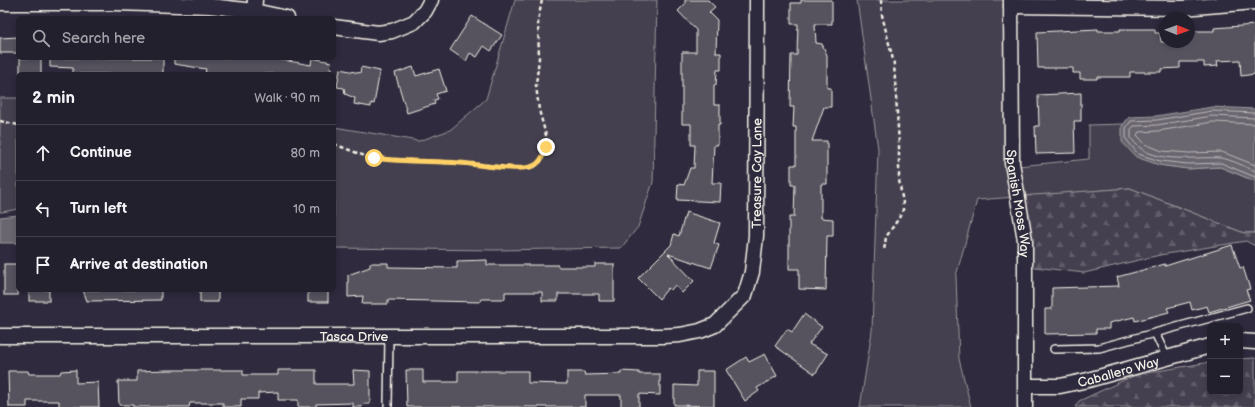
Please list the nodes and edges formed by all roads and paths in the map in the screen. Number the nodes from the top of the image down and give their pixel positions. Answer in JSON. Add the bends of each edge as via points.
{"nodes":[{"id":1,"x":431,"y":0,"type":"edge"},
{"id":2,"x":542,"y":0,"type":"edge"},
{"id":3,"x":757,"y":0,"type":"edge"},
{"id":4,"x":880,"y":0,"type":"edge"},
{"id":5,"x":1255,"y":2,"type":"edge"},
{"id":6,"x":0,"y":3,"type":"edge"},
{"id":7,"x":1011,"y":3,"type":"edge"},
{"id":8,"x":255,"y":6,"type":"edge"},
{"id":9,"x":282,"y":16,"type":"edge"},
{"id":10,"x":336,"y":27,"type":"edge"},
{"id":11,"x":0,"y":121,"type":"edge"},
{"id":12,"x":16,"y":125,"type":"edge"},
{"id":13,"x":336,"y":145,"type":"edge"},
{"id":14,"x":884,"y":251,"type":"dead end"},
{"id":15,"x":1247,"y":308,"type":"dead end"},
{"id":16,"x":708,"y":327,"type":"joint"},
{"id":17,"x":1156,"y":333,"type":"junction"},
{"id":18,"x":0,"y":336,"type":"edge"},
{"id":19,"x":389,"y":336,"type":"junction"},
{"id":20,"x":1243,"y":341,"type":"edge"},
{"id":21,"x":1255,"y":342,"type":"edge"},
{"id":22,"x":1207,"y":347,"type":"edge"},
{"id":23,"x":1054,"y":349,"type":"dead end"},
{"id":24,"x":1167,"y":358,"type":"junction"},
{"id":25,"x":1026,"y":386,"type":"junction"},
{"id":26,"x":388,"y":407,"type":"edge"},
{"id":27,"x":1025,"y":407,"type":"edge"}],
"edges":[{"from":1,"to":10,"type":"street","via":[[414,22],[392,31],[378,33]]},
{"from":2,"to":13,"type":"path","via":[[538,21],[539,58],[536,85],[547,138],[544,154],[535,166],[517,168],[383,159],[365,156]]},
{"from":3,"to":16,"type":"street","name":"Treasure Cay Lane","via":[[756,236],[752,272],[745,295],[715,324]]},
{"from":4,"to":14,"type":"path","via":[[894,64],[899,180],[903,203],[903,210],[886,237]]},
{"from":5,"to":7,"type":"street","via":[[1183,8]]},
{"from":6,"to":8,"type":"street"},
{"from":7,"to":25,"type":"street","name":"Spanish Moss Way","via":[[1012,163],[1025,240]]},
{"from":8,"to":9,"type":"street"},
{"from":11,"to":12,"type":"path"},
{"from":15,"to":17,"type":"lane"},
{"from":16,"to":19,"type":"street","name":"Tasca Drive","via":[[680,335],[662,336]]},
{"from":17,"to":23,"type":"lane","via":[[1099,348]]},
{"from":17,"to":24,"type":"lane"},
{"from":18,"to":19,"type":"street","name":"Tasca Drive"},
{"from":19,"to":26,"type":"lane"},
{"from":20,"to":21,"type":"street"},
{"from":22,"to":24,"type":"street","name":"Caballero Way"},
{"from":24,"to":25,"type":"street","name":"Caballero Way","via":[[1060,386]]},
{"from":25,"to":27,"type":"street","name":"Spanish Moss Way"}]}
